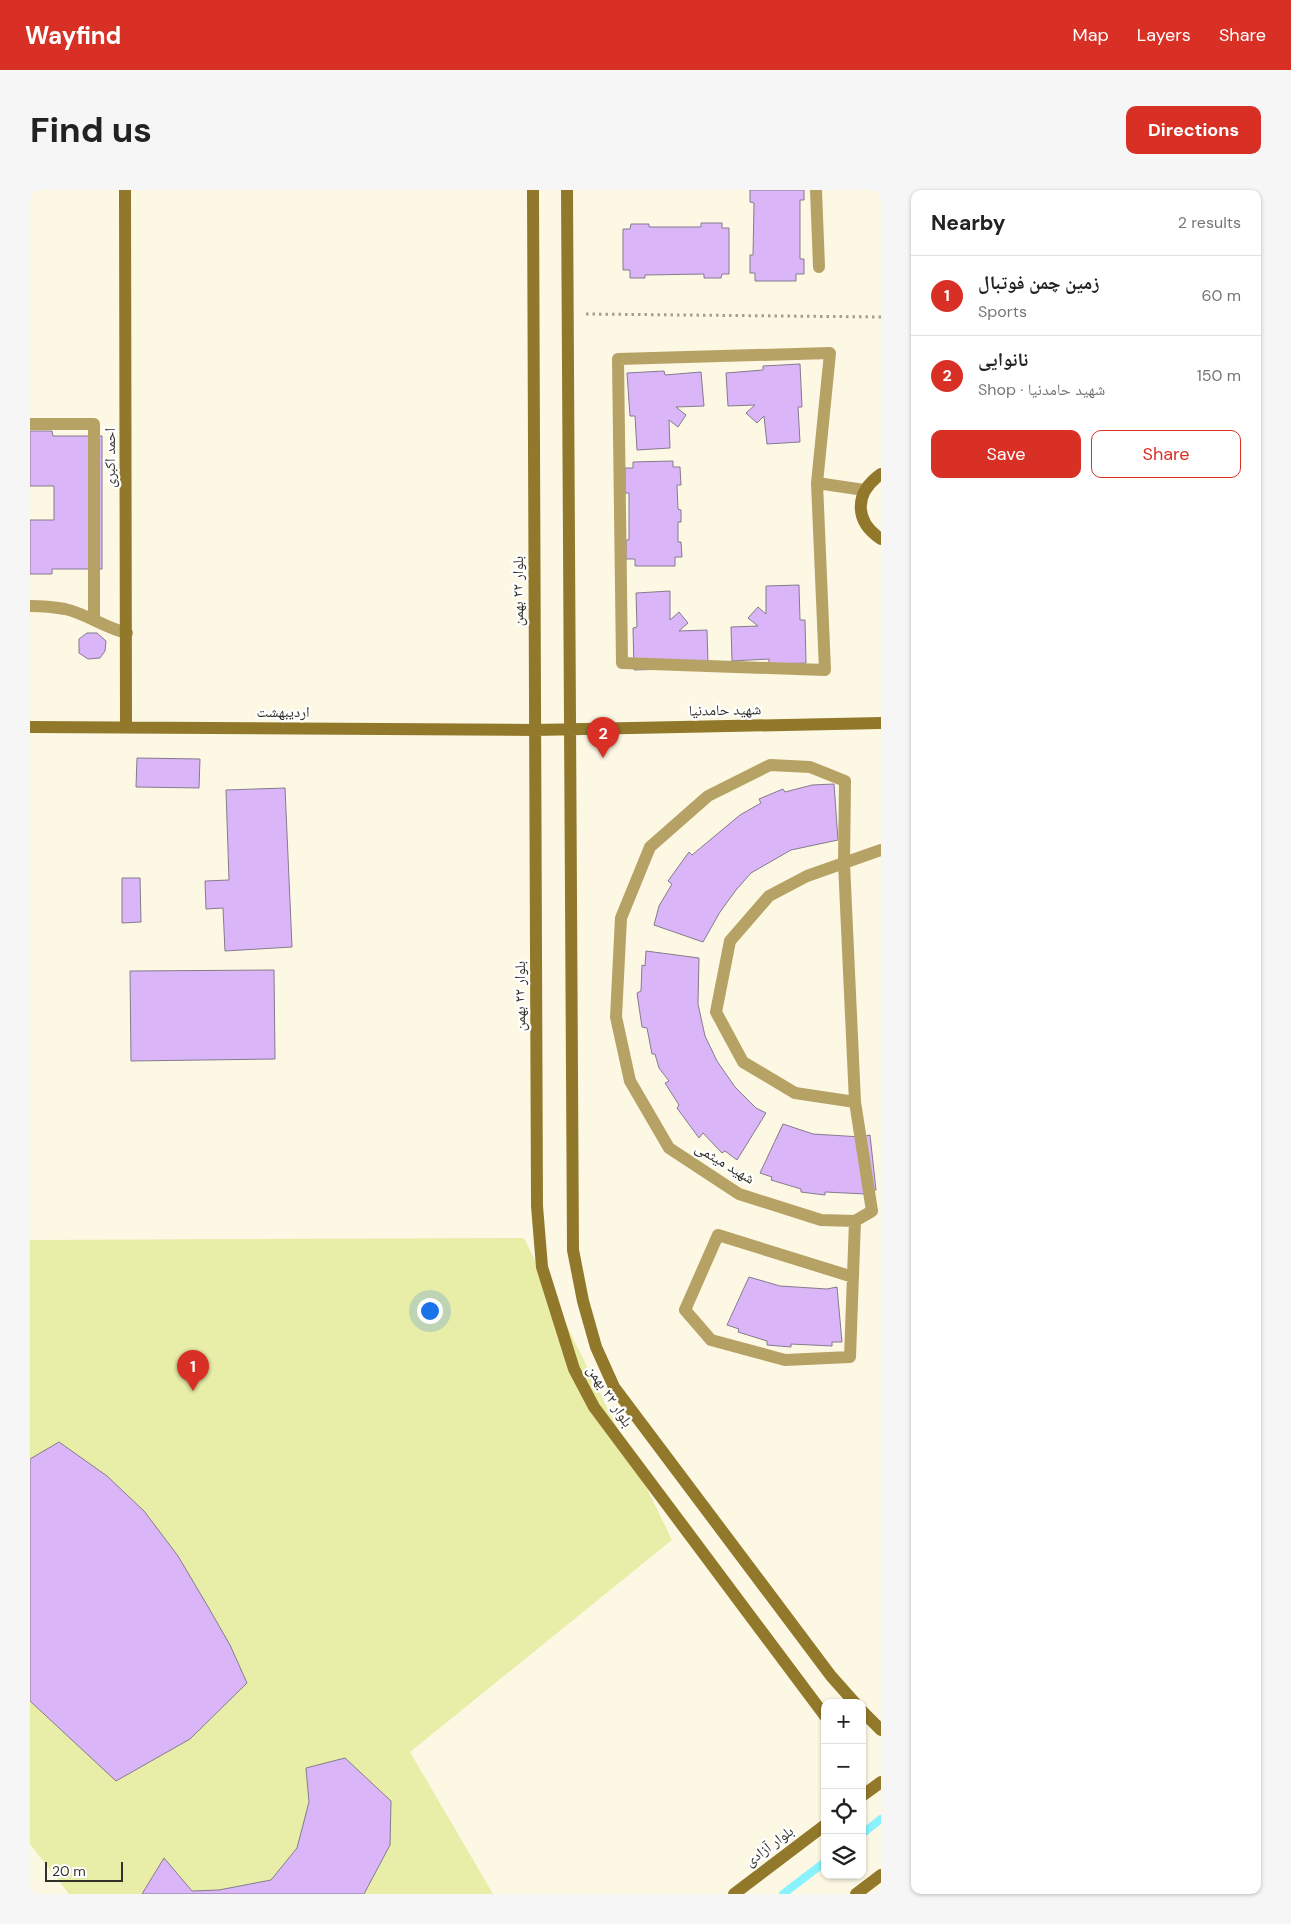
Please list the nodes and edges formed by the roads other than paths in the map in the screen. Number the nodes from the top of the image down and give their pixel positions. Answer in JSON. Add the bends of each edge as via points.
{"nodes":[{"id":1,"x":125,"y":190,"type":"edge"},
{"id":2,"x":533,"y":190,"type":"edge"},
{"id":3,"x":567,"y":190,"type":"edge"},
{"id":4,"x":816,"y":190,"type":"edge"},
{"id":5,"x":819,"y":267,"type":"dead end"},
{"id":6,"x":30,"y":424,"type":"edge"},
{"id":7,"x":881,"y":474,"type":"edge"},
{"id":8,"x":817,"y":483,"type":"junction"},
{"id":9,"x":864,"y":490,"type":"junction"},
{"id":10,"x":881,"y":539,"type":"edge"},
{"id":11,"x":30,"y":606,"type":"edge"},
{"id":12,"x":94,"y":620,"type":"junction"},
{"id":13,"x":127,"y":633,"type":"junction"},
{"id":14,"x":881,"y":723,"type":"edge"},
{"id":15,"x":126,"y":726,"type":"junction"},
{"id":16,"x":30,"y":727,"type":"edge"},
{"id":17,"x":570,"y":728,"type":"junction"},
{"id":18,"x":535,"y":730,"type":"junction"},
{"id":19,"x":881,"y":850,"type":"edge"},
{"id":20,"x":844,"y":863,"type":"junction"},
{"id":21,"x":855,"y":1102,"type":"junction"},
{"id":22,"x":855,"y":1221,"type":"junction"},
{"id":23,"x":853,"y":1277,"type":"junction"},
{"id":24,"x":851,"y":1699,"type":"edge"},
{"id":25,"x":821,"y":1711,"type":"edge"},
{"id":26,"x":866,"y":1715,"type":"edge"},
{"id":27,"x":881,"y":1730,"type":"edge"},
{"id":28,"x":881,"y":1782,"type":"edge"},
{"id":29,"x":866,"y":1793,"type":"edge"},
{"id":30,"x":821,"y":1828,"type":"edge"},
{"id":31,"x":881,"y":1875,"type":"edge"},
{"id":32,"x":734,"y":1894,"type":"edge"},
{"id":33,"x":856,"y":1894,"type":"edge"}],
"edges":[{"from":1,"to":13,"type":"street","name":"احمد اکبری"},
{"from":2,"to":18,"type":"street","name":"بلوار ۲۲ بهمن"},
{"from":3,"to":17,"type":"street","name":"بلوار ۲۲ بهمن"},
{"from":4,"to":5,"type":"street"},
{"from":6,"to":12,"type":"street","via":[[94,424]]},
{"from":7,"to":9,"type":"street"},
{"from":8,"to":8,"type":"street","via":[[825,670],[622,663],[618,359],[830,353]]},
{"from":8,"to":9,"type":"street"},
{"from":9,"to":10,"type":"street","via":[[861,513],[865,524]]},
{"from":11,"to":12,"type":"street","via":[[66,610]]},
{"from":12,"to":13,"type":"street","via":[[110,629]]},
{"from":13,"to":15,"type":"street","name":"احمد اکبری"},
{"from":14,"to":17,"type":"street","name":"شهید حامدنیا"},
{"from":15,"to":16,"type":"street","name":"اردیبهشت"},
{"from":15,"to":18,"type":"street","name":"اردیبهشت"},
{"from":17,"to":18,"type":"street","name":"شهید حامدنیا"},
{"from":17,"to":24,"type":"street","name":"بلوار ۲۲ بهمن","via":[[574,1250],[583,1301],[596,1347],[614,1387]]},
{"from":18,"to":25,"type":"street","name":"بلوار ۲۲ بهمن","via":[[537,1206],[542,1267],[574,1370],[594,1407]]},
{"from":19,"to":20,"type":"street"},
{"from":20,"to":21,"type":"street","name":"شهید میثمی"},
{"from":20,"to":21,"type":"street","via":[[807,876],[769,896],[730,941],[716,1012],[743,1062],[795,1093]]},
{"from":20,"to":22,"type":"street","name":"شهید میثمی","via":[[845,781],[810,767],[770,765],[708,796],[650,848],[621,918],[616,1017],[630,1081],[669,1148],[739,1194],[821,1220]]},
{"from":21,"to":22,"type":"street","name":"شهید میثمی","via":[[872,1211]]},
{"from":22,"to":23,"type":"street"},
{"from":23,"to":23,"type":"street","via":[[718,1235],[686,1310],[711,1340],[784,1360],[850,1357]]},
{"from":26,"to":27,"type":"street"},
{"from":28,"to":29,"type":"street"},
{"from":30,"to":32,"type":"street","name":"بلوار آزادی"},
{"from":31,"to":33,"type":"street"}]}
